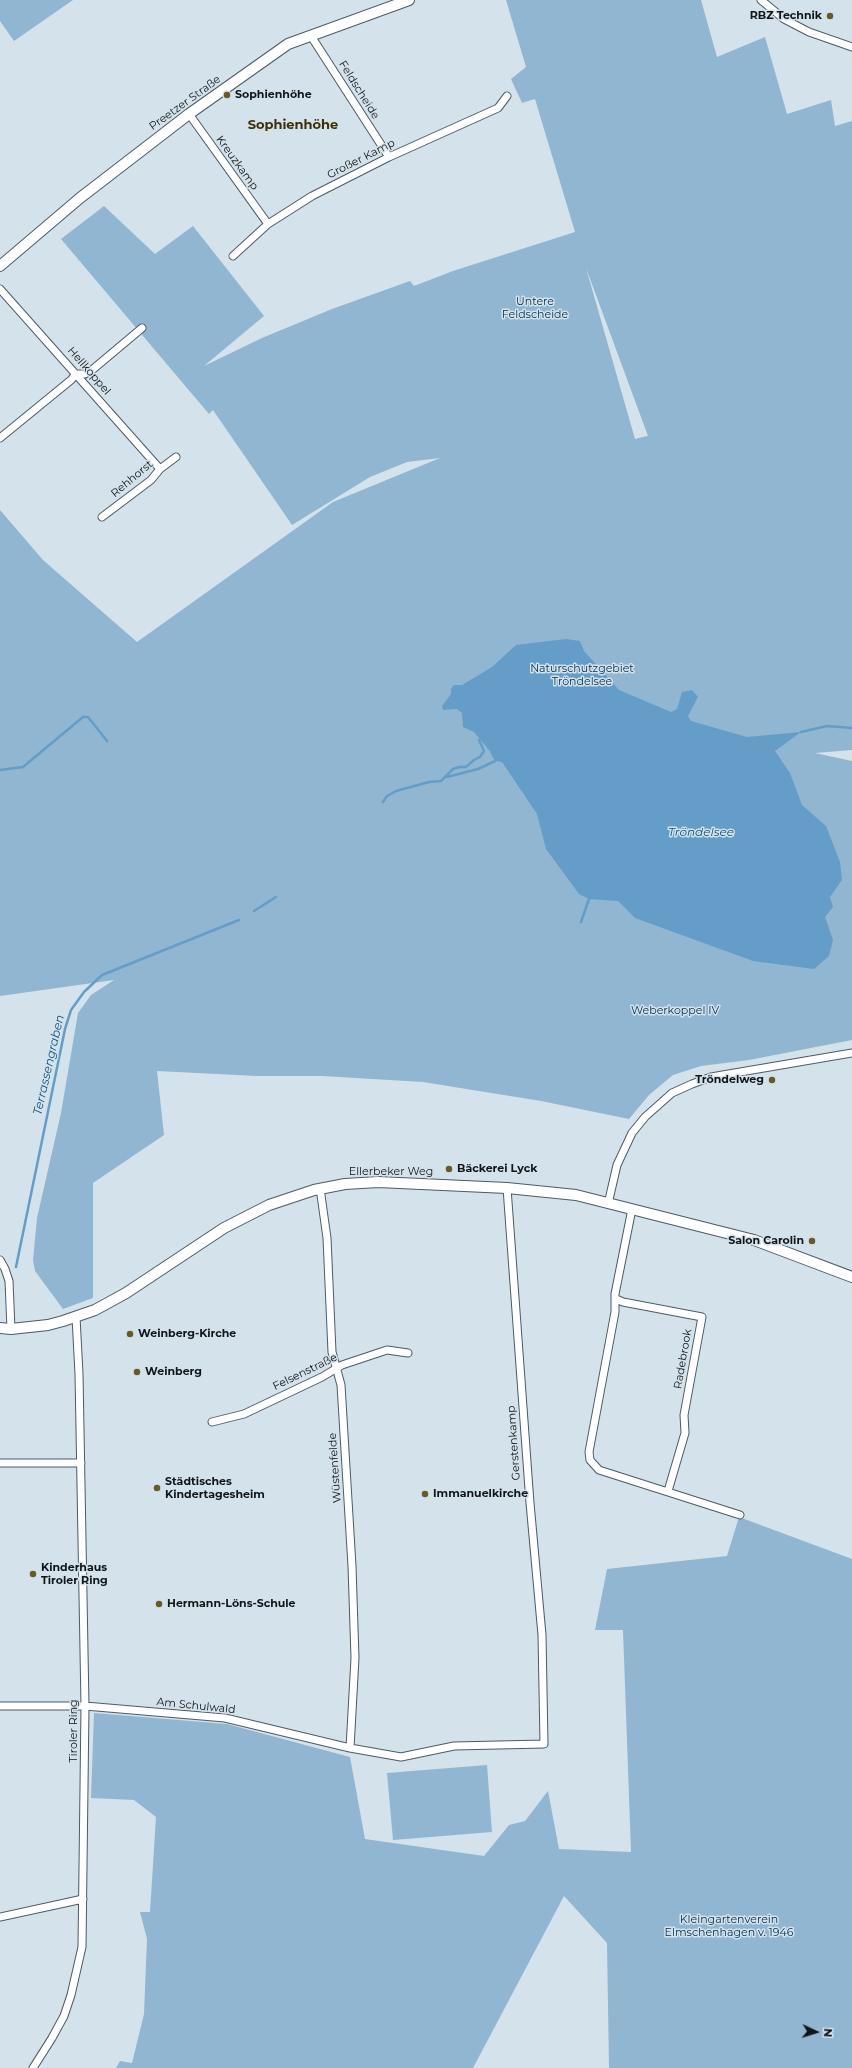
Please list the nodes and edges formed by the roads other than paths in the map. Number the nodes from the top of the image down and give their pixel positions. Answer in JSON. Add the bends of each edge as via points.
{"nodes":[{"id":1,"x":409,"y":0,"type":"edge"},
{"id":2,"x":761,"y":0,"type":"edge"},
{"id":3,"x":311,"y":36,"type":"junction"},
{"id":4,"x":852,"y":47,"type":"edge"},
{"id":5,"x":507,"y":96,"type":"dead end"},
{"id":6,"x":189,"y":114,"type":"junction"},
{"id":7,"x":389,"y":157,"type":"junction"},
{"id":8,"x":268,"y":224,"type":"junction"},
{"id":9,"x":233,"y":256,"type":"dead end"},
{"id":10,"x":0,"y":266,"type":"edge"},
{"id":11,"x":0,"y":288,"type":"edge"},
{"id":12,"x":142,"y":328,"type":"dead end"},
{"id":13,"x":76,"y":374,"type":"junction"},
{"id":14,"x":0,"y":438,"type":"edge"},
{"id":15,"x":176,"y":457,"type":"dead end"},
{"id":16,"x":160,"y":469,"type":"junction"},
{"id":17,"x":102,"y":517,"type":"dead end"},
{"id":18,"x":852,"y":1053,"type":"edge"},
{"id":19,"x":320,"y":1188,"type":"junction"},
{"id":20,"x":507,"y":1188,"type":"junction"},
{"id":21,"x":608,"y":1204,"type":"junction"},
{"id":22,"x":632,"y":1209,"type":"junction"},
{"id":23,"x":0,"y":1260,"type":"edge"},
{"id":24,"x":852,"y":1277,"type":"edge"},
{"id":25,"x":616,"y":1299,"type":"junction"},
{"id":26,"x":76,"y":1317,"type":"junction"},
{"id":27,"x":0,"y":1328,"type":"edge"},
{"id":28,"x":11,"y":1328,"type":"junction"},
{"id":29,"x":408,"y":1353,"type":"dead end"},
{"id":30,"x":336,"y":1370,"type":"junction"},
{"id":31,"x":212,"y":1422,"type":"dead end"},
{"id":32,"x":0,"y":1462,"type":"edge"},
{"id":33,"x":81,"y":1463,"type":"junction"},
{"id":34,"x":668,"y":1491,"type":"junction"},
{"id":35,"x":740,"y":1515,"type":"dead end"},
{"id":36,"x":0,"y":1706,"type":"edge"},
{"id":37,"x":85,"y":1706,"type":"junction"},
{"id":38,"x":544,"y":1744,"type":"joint"},
{"id":39,"x":350,"y":1748,"type":"junction"},
{"id":40,"x":83,"y":1899,"type":"junction"},
{"id":41,"x":0,"y":1917,"type":"edge"},
{"id":42,"x":32,"y":2068,"type":"edge"}],
"edges":[{"from":1,"to":3,"type":"street","name":"Preetzer Straße"},
{"from":2,"to":4,"type":"street","via":[[784,19],[809,32]]},
{"from":3,"to":6,"type":"street","name":"Preetzer Straße","via":[[288,44]]},
{"from":3,"to":7,"type":"street","name":"Feldscheide"},
{"from":5,"to":7,"type":"street","name":"Großer Kamp","via":[[498,108]]},
{"from":6,"to":8,"type":"street","name":"Kreuzkamp"},
{"from":6,"to":10,"type":"street","name":"Preetzer Straße","via":[[80,198]]},
{"from":7,"to":8,"type":"street","name":"Großer Kamp","via":[[312,196]]},
{"from":8,"to":9,"type":"street","name":"Großer Kamp"},
{"from":11,"to":13,"type":"street","name":"Hellkoppel"},
{"from":12,"to":13,"type":"street","via":[[92,370],[85,374]]},
{"from":13,"to":14,"type":"street"},
{"from":13,"to":16,"type":"street","name":"Hellkoppel"},
{"from":15,"to":16,"type":"street","name":"Rehhorst"},
{"from":16,"to":17,"type":"street","name":"Rehhorst","via":[[151,480]]},
{"from":18,"to":21,"type":"street","via":[[711,1077],[672,1094],[645,1116],[632,1133],[617,1165]]},
{"from":19,"to":20,"type":"street","name":"Ellerbeker Weg","via":[[378,1182]]},
{"from":19,"to":26,"type":"street","name":"Ellerbeker Weg","via":[[268,1204],[248,1214],[126,1293]]},
{"from":19,"to":30,"type":"street","name":"Wüstenfelde","via":[[327,1238],[332,1352]]},
{"from":20,"to":21,"type":"street","name":"Ellerbeker Weg","via":[[555,1192]]},
{"from":20,"to":38,"type":"street","name":"Gerstenkamp","via":[[542,1635]]},
{"from":21,"to":22,"type":"street","name":"Ellerbeker Weg"},
{"from":22,"to":24,"type":"street","name":"Ellerbeker Weg","via":[[754,1240]]},
{"from":22,"to":25,"type":"street"},
{"from":23,"to":28,"type":"street","via":[[9,1281]]},
{"from":25,"to":34,"type":"street","via":[[589,1452],[590,1460],[599,1470]]},
{"from":25,"to":34,"type":"street","name":"Radebrook","via":[[702,1317],[684,1415],[685,1433]]},
{"from":26,"to":28,"type":"street","name":"Ellerbeker Weg","via":[[48,1325]]},
{"from":26,"to":33,"type":"street"},
{"from":27,"to":28,"type":"street","name":"Ellerbeker Weg"},
{"from":29,"to":30,"type":"street","name":"Felsenstraße","via":[[387,1350]]},
{"from":30,"to":31,"type":"street","name":"Felsenstraße","via":[[244,1414]]},
{"from":30,"to":39,"type":"street","name":"Wüstenfelde","via":[[341,1386],[354,1612],[355,1666]]},
{"from":32,"to":33,"type":"street"},
{"from":33,"to":37,"type":"street","name":"Tiroler Ring"},
{"from":34,"to":35,"type":"street","via":[[676,1496]]},
{"from":36,"to":37,"type":"street","name":"Am Schulwald"},
{"from":37,"to":39,"type":"street","name":"Am Schulwald","via":[[225,1718]]},
{"from":37,"to":40,"type":"street","name":"Tiroler Ring"},
{"from":38,"to":39,"type":"street","name":"Am Schulwald","via":[[454,1746],[401,1757]]},
{"from":40,"to":41,"type":"street"},
{"from":40,"to":42,"type":"street","name":"Tiroler Ring","via":[[82,1947],[71,1995],[52,2038]]}]}
